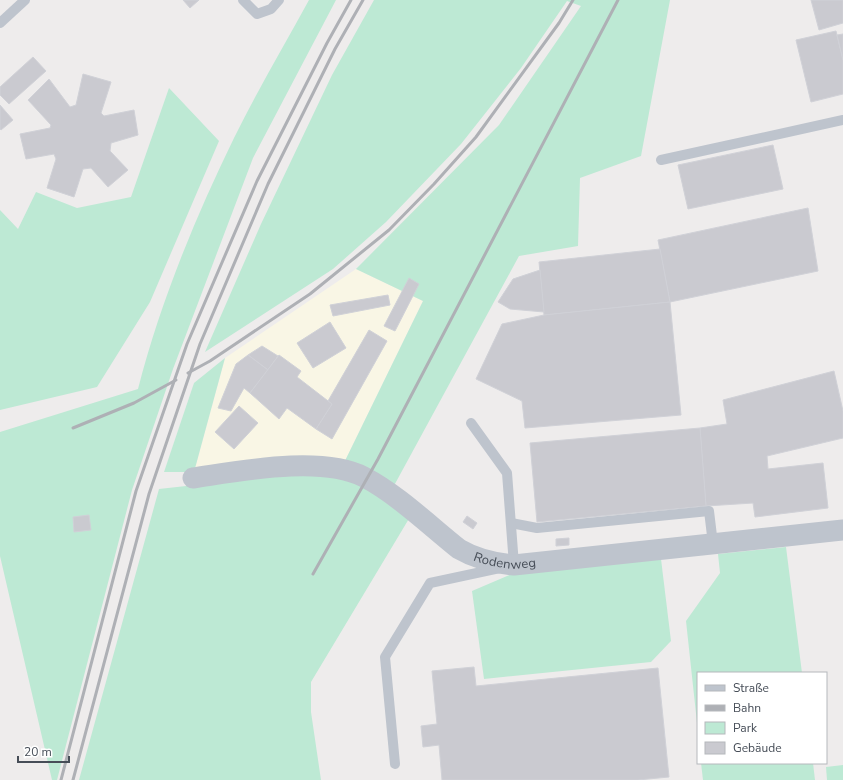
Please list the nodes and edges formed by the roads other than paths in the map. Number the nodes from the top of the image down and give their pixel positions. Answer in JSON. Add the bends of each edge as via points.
{"nodes":[{"id":1,"x":25,"y":0,"type":"edge"},
{"id":2,"x":243,"y":0,"type":"edge"},
{"id":3,"x":279,"y":0,"type":"edge"},
{"id":4,"x":0,"y":23,"type":"edge"},
{"id":5,"x":843,"y":120,"type":"edge"},
{"id":6,"x":661,"y":160,"type":"dead end"},
{"id":7,"x":471,"y":423,"type":"dead end"},
{"id":8,"x":193,"y":478,"type":"dead end"},
{"id":9,"x":511,"y":523,"type":"junction"},
{"id":10,"x":843,"y":530,"type":"edge"},
{"id":11,"x":713,"y":544,"type":"junction"},
{"id":12,"x":514,"y":565,"type":"junction"},
{"id":13,"x":395,"y":764,"type":"dead end"}],
"edges":[{"from":1,"to":4,"type":"lane"},
{"from":2,"to":3,"type":"lane","via":[[257,14],[271,9]]},
{"from":5,"to":6,"type":"lane"},
{"from":7,"to":9,"type":"lane","via":[[507,473]]},
{"from":8,"to":12,"type":"street","name":"Rodenweg","via":[[258,469],[314,466],[341,469],[364,477],[390,493],[468,555]]},
{"from":9,"to":11,"type":"lane","via":[[537,528],[708,512]]},
{"from":9,"to":12,"type":"lane"},
{"from":10,"to":11,"type":"street","name":"Rodenweg"},
{"from":11,"to":12,"type":"street","name":"Rodenweg"},
{"from":12,"to":13,"type":"lane","via":[[430,583],[385,657]]}]}
